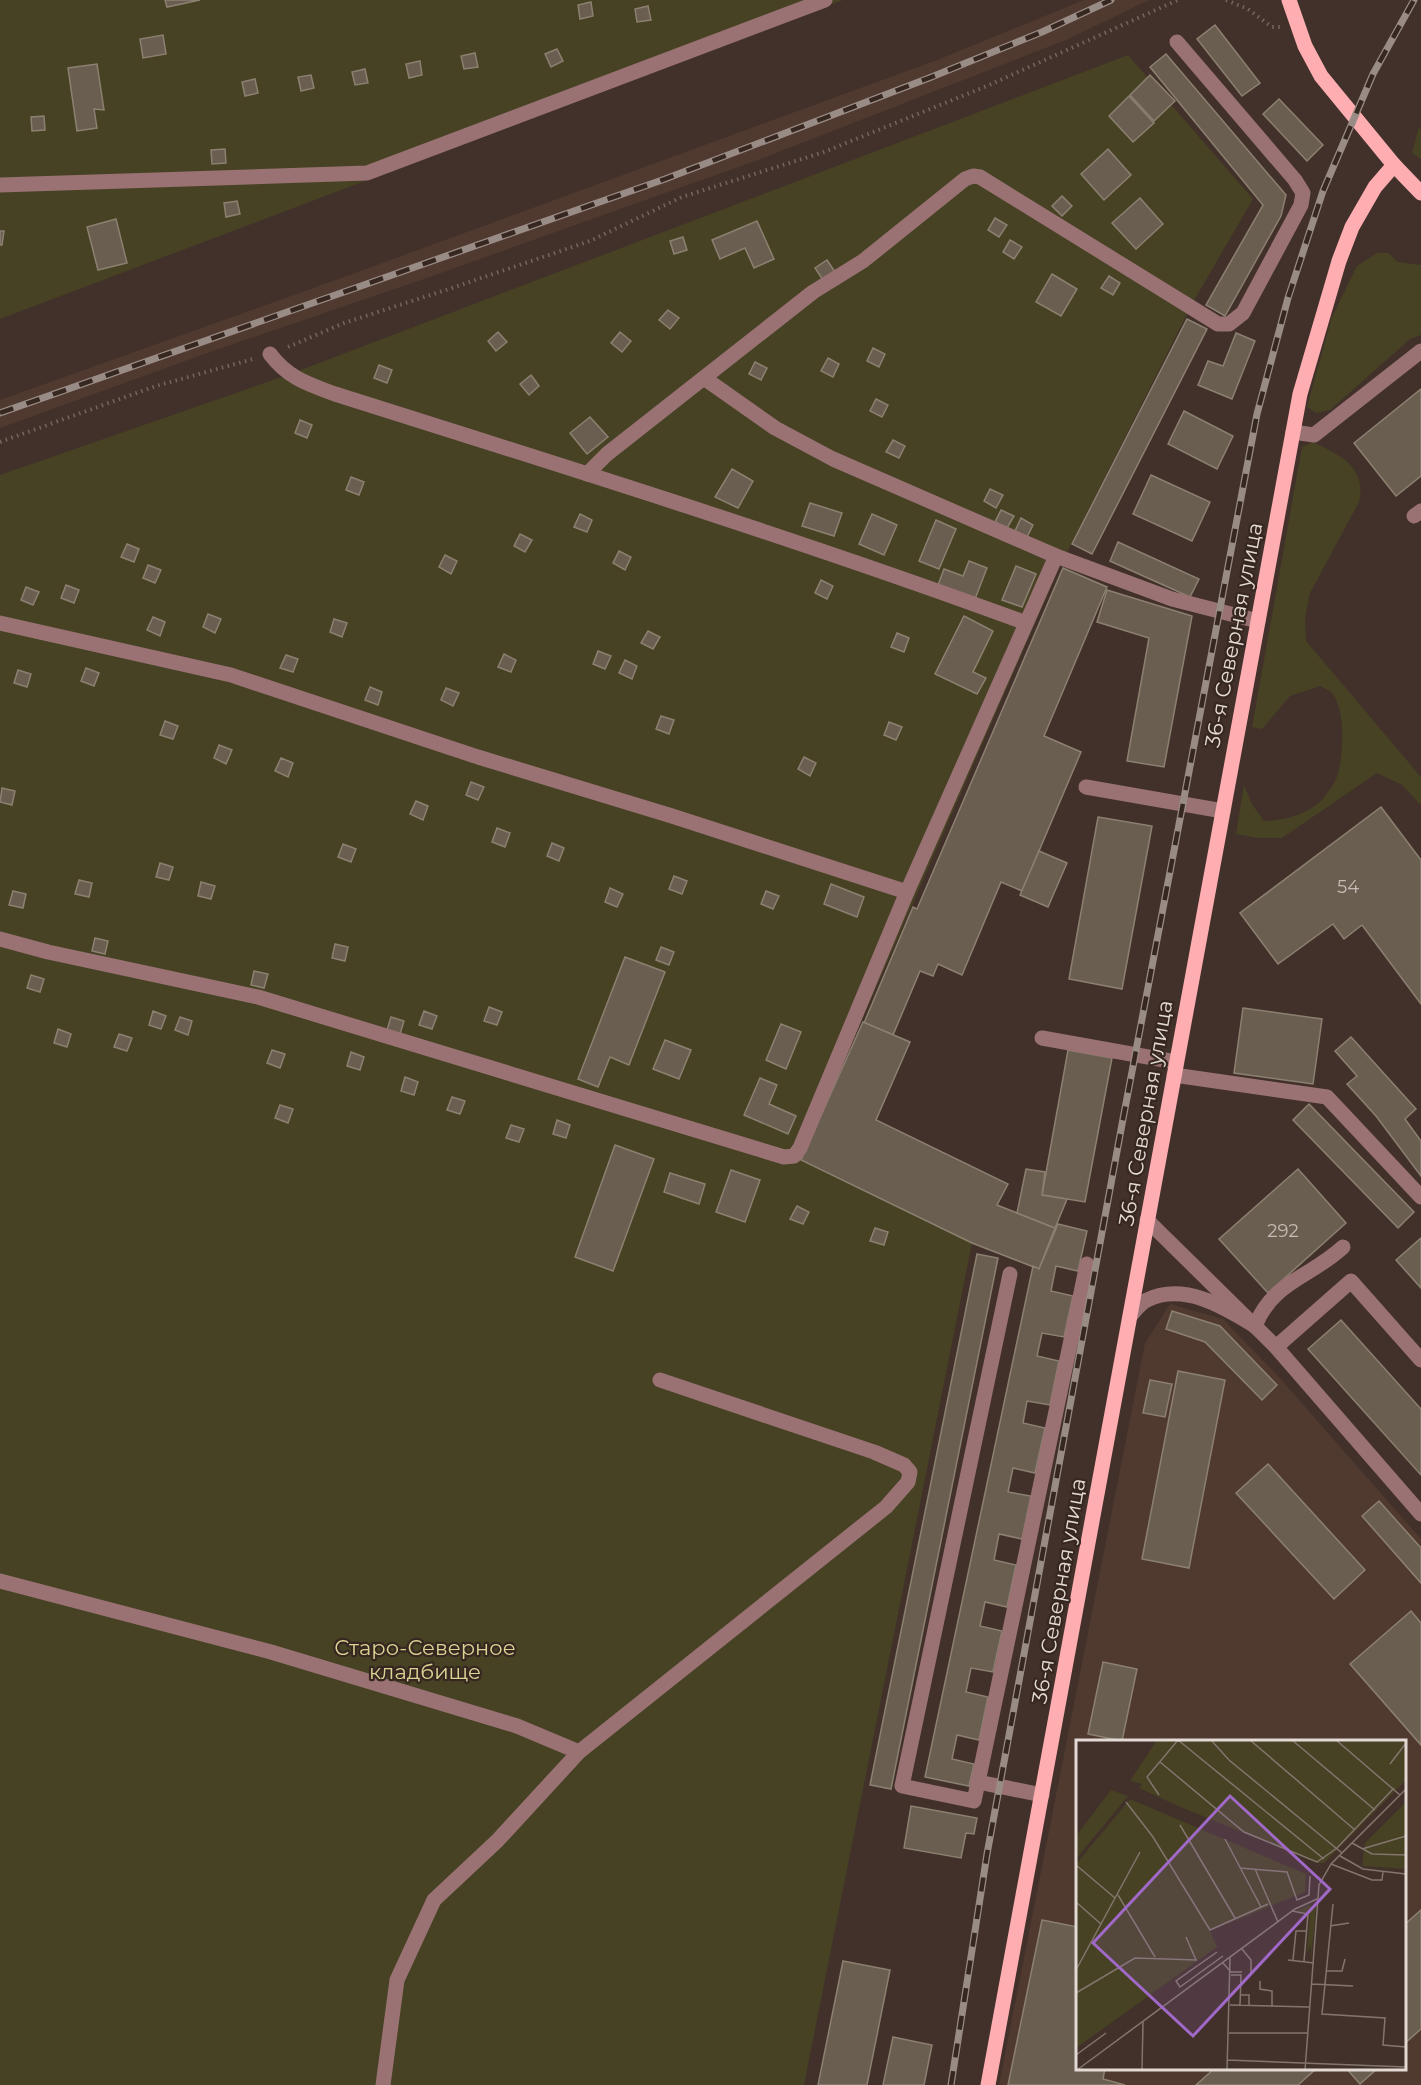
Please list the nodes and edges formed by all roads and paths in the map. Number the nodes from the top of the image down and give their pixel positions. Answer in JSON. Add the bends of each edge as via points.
{"nodes":[{"id":1,"x":825,"y":0,"type":"edge"},
{"id":2,"x":1178,"y":0,"type":"edge"},
{"id":3,"x":1226,"y":0,"type":"edge"},
{"id":4,"x":1291,"y":7,"type":"edge"},
{"id":5,"x":1298,"y":28,"type":"junction"},
{"id":6,"x":1177,"y":42,"type":"dead end"},
{"id":7,"x":1394,"y":165,"type":"junction"},
{"id":8,"x":0,"y":184,"type":"edge"},
{"id":9,"x":1421,"y":193,"type":"edge"},
{"id":10,"x":1421,"y":351,"type":"edge"},
{"id":11,"x":270,"y":354,"type":"junction"},
{"id":12,"x":704,"y":378,"type":"junction"},
{"id":13,"x":1293,"y":432,"type":"junction"},
{"id":14,"x":0,"y":442,"type":"edge"},
{"id":15,"x":587,"y":474,"type":"junction"},
{"id":16,"x":1056,"y":556,"type":"junction"},
{"id":17,"x":1258,"y":621,"type":"junction"},
{"id":18,"x":0,"y":622,"type":"edge"},
{"id":19,"x":1026,"y":623,"type":"junction"},
{"id":20,"x":1086,"y":787,"type":"dead end"},
{"id":21,"x":1223,"y":811,"type":"junction"},
{"id":22,"x":907,"y":892,"type":"junction"},
{"id":23,"x":0,"y":939,"type":"edge"},
{"id":24,"x":1042,"y":1038,"type":"dead end"},
{"id":25,"x":1175,"y":1069,"type":"junction"},
{"id":26,"x":1421,"y":1197,"type":"edge"},
{"id":27,"x":1147,"y":1220,"type":"junction"},
{"id":28,"x":1343,"y":1247,"type":"dead end"},
{"id":29,"x":1088,"y":1264,"type":"dead end"},
{"id":30,"x":1010,"y":1274,"type":"dead end"},
{"id":31,"x":1130,"y":1316,"type":"junction"},
{"id":32,"x":1255,"y":1326,"type":"junction"},
{"id":33,"x":1276,"y":1347,"type":"junction"},
{"id":34,"x":1421,"y":1360,"type":"edge"},
{"id":35,"x":660,"y":1380,"type":"dead end"},
{"id":36,"x":1421,"y":1514,"type":"edge"},
{"id":37,"x":0,"y":1581,"type":"edge"},
{"id":38,"x":579,"y":1752,"type":"junction"},
{"id":39,"x":978,"y":1782,"type":"junction"},
{"id":40,"x":1042,"y":1795,"type":"junction"},
{"id":41,"x":383,"y":2085,"type":"edge"},
{"id":42,"x":988,"y":2085,"type":"edge"}],
"edges":[{"from":1,"to":8,"type":"street","via":[[367,173]]},
{"from":2,"to":11,"type":"path","via":[[987,86],[824,152],[682,197],[590,241],[344,323]]},
{"from":3,"to":5,"type":"path","via":[[1248,9],[1272,27]]},
{"from":4,"to":5,"type":"main road"},
{"from":5,"to":7,"type":"main road","via":[[1321,76]]},
{"from":6,"to":12,"type":"street","via":[[1302,193],[1301,205],[1243,313],[1229,324],[1218,324],[973,176],[863,261],[813,292]]},
{"from":7,"to":9,"type":"main road"},
{"from":7,"to":13,"type":"main road","name":"36-я Северная улица","via":[[1375,187],[1342,253],[1300,394]]},
{"from":10,"to":13,"type":"street","via":[[1314,435]]},
{"from":11,"to":14,"type":"path","via":[[156,386]]},
{"from":11,"to":15,"type":"street","via":[[281,368],[303,382]]},
{"from":12,"to":15,"type":"street"},
{"from":12,"to":16,"type":"street","via":[[775,428],[833,459]]},
{"from":13,"to":17,"type":"main road","name":"36-я Северная улица"},
{"from":15,"to":19,"type":"street","via":[[916,582]]},
{"from":16,"to":17,"type":"street","via":[[1172,599]]},
{"from":16,"to":19,"type":"street"},
{"from":17,"to":21,"type":"main road","name":"36-я Северная улица"},
{"from":18,"to":22,"type":"street","via":[[231,675]]},
{"from":19,"to":22,"type":"street"},
{"from":20,"to":21,"type":"street"},
{"from":21,"to":25,"type":"main road","name":"36-я Северная улица"},
{"from":22,"to":23,"type":"street","via":[[794,1156],[258,997]]},
{"from":24,"to":25,"type":"street"},
{"from":25,"to":26,"type":"street","via":[[1328,1097]]},
{"from":25,"to":27,"type":"main road","name":"36-я Северная улица"},
{"from":27,"to":31,"type":"main road","name":"36-я Северная улица"},
{"from":27,"to":32,"type":"street"},
{"from":28,"to":32,"type":"street","via":[[1288,1283],[1272,1298]]},
{"from":29,"to":39,"type":"street"},
{"from":30,"to":39,"type":"street","via":[[902,1786],[974,1801]]},
{"from":31,"to":32,"type":"street","via":[[1145,1301],[1169,1293],[1195,1296],[1225,1307]]},
{"from":31,"to":40,"type":"main road","name":"36-я Северная улица"},
{"from":32,"to":33,"type":"street"},
{"from":33,"to":34,"type":"street","via":[[1351,1281]]},
{"from":33,"to":36,"type":"street"},
{"from":35,"to":38,"type":"street","via":[[874,1452],[904,1465],[910,1472],[908,1482],[886,1507]]},
{"from":37,"to":38,"type":"street","via":[[271,1652],[517,1726]]},
{"from":38,"to":41,"type":"street","via":[[497,1841],[434,1900],[397,1980]]},
{"from":39,"to":40,"type":"street"},
{"from":40,"to":42,"type":"main road","name":"36-я Северная улица"}]}
